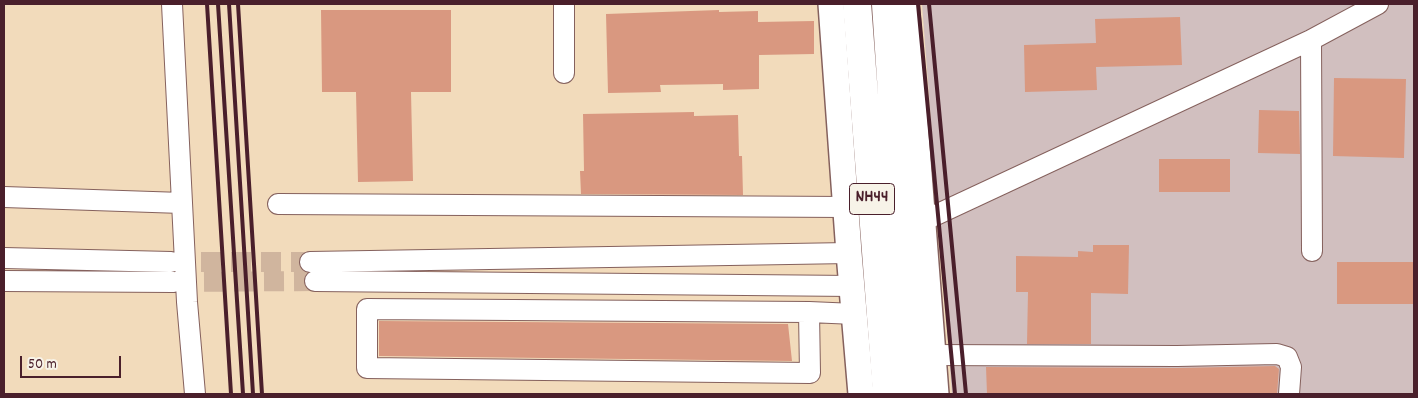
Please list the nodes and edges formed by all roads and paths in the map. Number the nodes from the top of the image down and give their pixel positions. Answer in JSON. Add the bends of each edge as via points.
{"nodes":[{"id":1,"x":172,"y":4,"type":"edge"},
{"id":2,"x":564,"y":4,"type":"edge"},
{"id":3,"x":831,"y":4,"type":"edge"},
{"id":4,"x":857,"y":4,"type":"edge"},
{"id":5,"x":886,"y":4,"type":"edge"},
{"id":6,"x":906,"y":4,"type":"edge"},
{"id":7,"x":1378,"y":4,"type":"edge"},
{"id":8,"x":1310,"y":40,"type":"junction"},
{"id":9,"x":564,"y":73,"type":"dead end"},
{"id":10,"x":4,"y":197,"type":"edge"},
{"id":11,"x":182,"y":203,"type":"junction"},
{"id":12,"x":278,"y":204,"type":"dead end"},
{"id":13,"x":847,"y":207,"type":"junction"},
{"id":14,"x":923,"y":222,"type":"junction"},
{"id":15,"x":1312,"y":251,"type":"dead end"},
{"id":16,"x":849,"y":253,"type":"junction"},
{"id":17,"x":4,"y":258,"type":"edge"},
{"id":18,"x":171,"y":262,"type":"tunnel mouth"},
{"id":19,"x":4,"y":281,"type":"edge"},
{"id":20,"x":174,"y":282,"type":"tunnel mouth"},
{"id":21,"x":853,"y":286,"type":"junction"},
{"id":22,"x":809,"y":312,"type":"junction"},
{"id":23,"x":855,"y":314,"type":"junction"},
{"id":24,"x":933,"y":354,"type":"junction"},
{"id":25,"x":195,"y":394,"type":"edge"},
{"id":26,"x":861,"y":394,"type":"edge"},
{"id":27,"x":887,"y":394,"type":"edge"},
{"id":28,"x":914,"y":394,"type":"edge"},
{"id":29,"x":936,"y":394,"type":"edge"},
{"id":30,"x":1290,"y":394,"type":"edge"}],
"edges":[{"from":1,"to":11,"type":"street"},
{"from":2,"to":9,"type":"street"},
{"from":3,"to":13,"type":"main road"},
{"from":4,"to":27,"type":"highway","number":"NH44"},
{"from":5,"to":28,"type":"highway","number":"NH44"},
{"from":6,"to":14,"type":"main road"},
{"from":7,"to":8,"type":"street"},
{"from":8,"to":14,"type":"street"},
{"from":8,"to":15,"type":"street"},
{"from":10,"to":11,"type":"street"},
{"from":11,"to":25,"type":"street"},
{"from":12,"to":13,"type":"street"},
{"from":13,"to":16,"type":"main road"},
{"from":14,"to":24,"type":"main road"},
{"from":16,"to":21,"type":"main road"},
{"from":16,"to":21,"type":"street","via":[[312,271]]},
{"from":17,"to":18,"type":"street"},
{"from":19,"to":20,"type":"street"},
{"from":21,"to":23,"type":"main road"},
{"from":22,"to":22,"type":"street","via":[[810,373],[367,368],[367,309]]},
{"from":22,"to":23,"type":"street"},
{"from":23,"to":26,"type":"main road"},
{"from":24,"to":29,"type":"main road"},
{"from":24,"to":30,"type":"street","via":[[1277,354],[1287,357]]}]}
